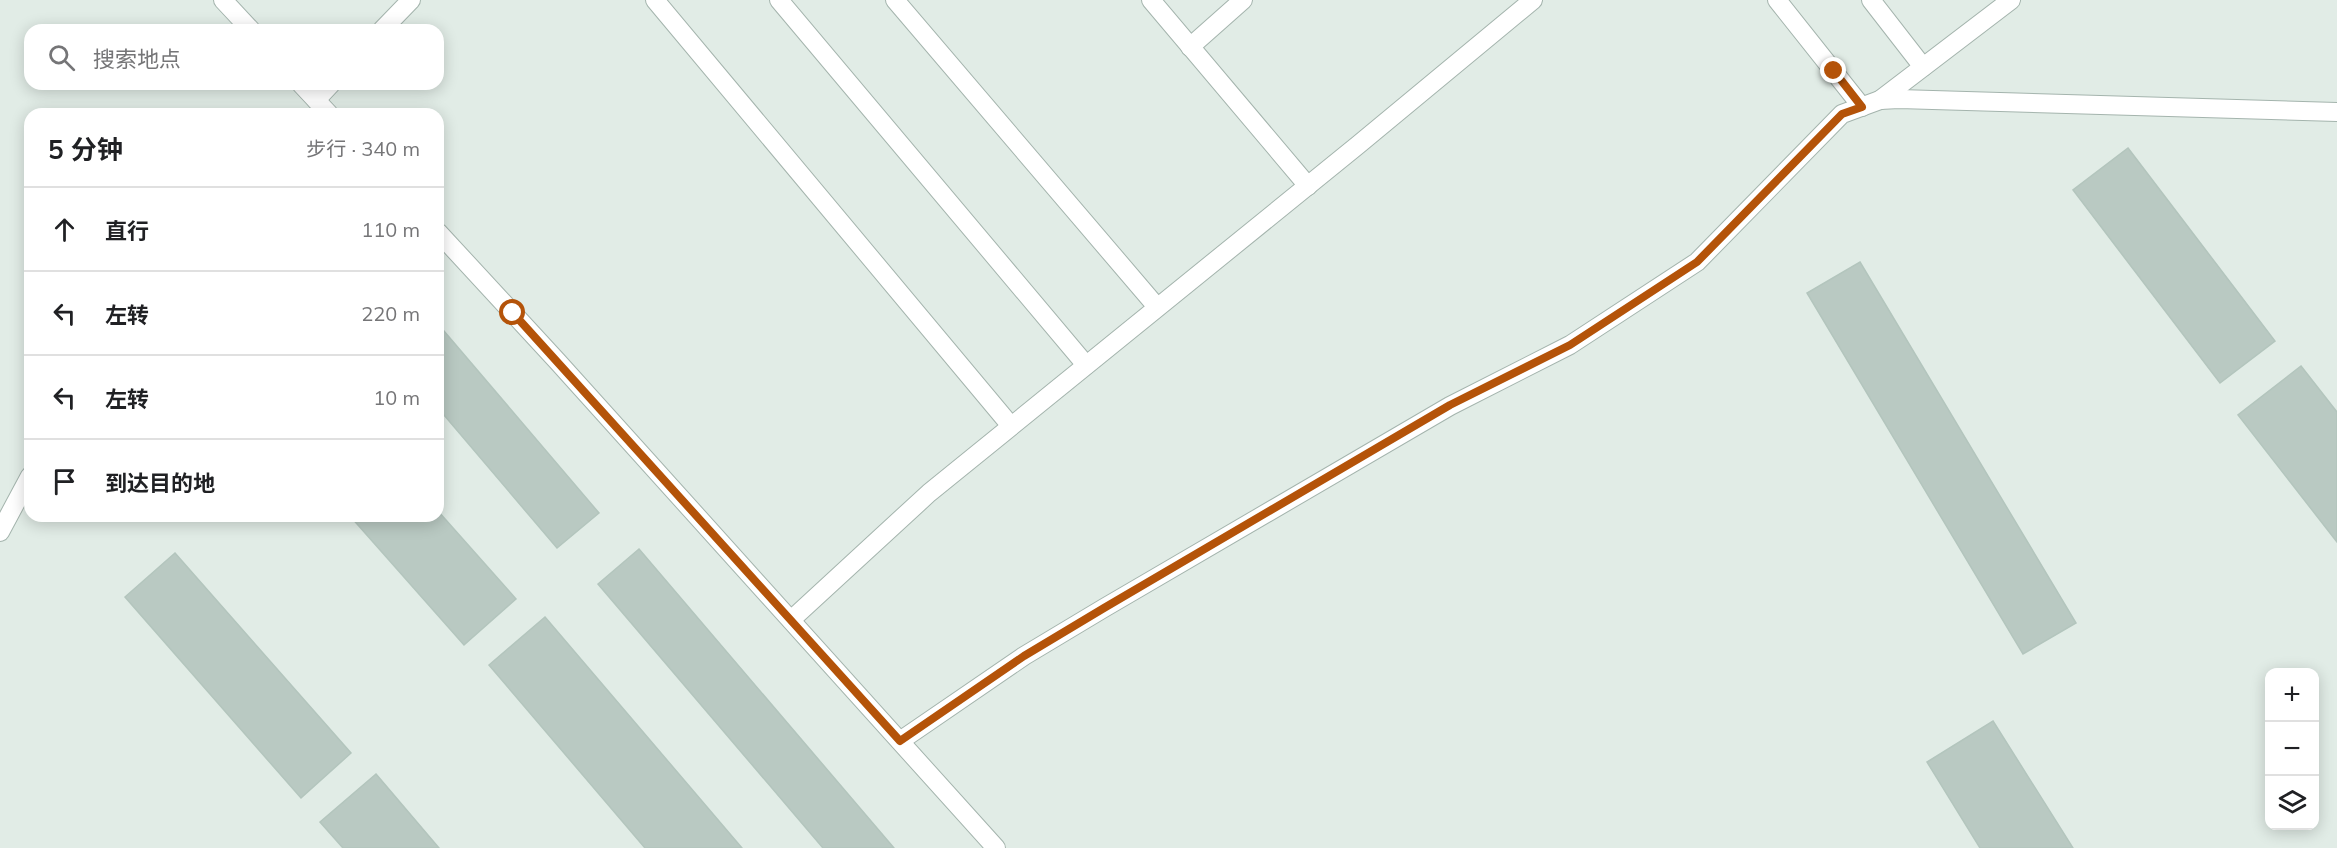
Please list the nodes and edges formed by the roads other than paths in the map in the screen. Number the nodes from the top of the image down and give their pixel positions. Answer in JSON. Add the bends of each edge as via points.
{"nodes":[{"id":1,"x":223,"y":0,"type":"edge"},
{"id":2,"x":411,"y":0,"type":"edge"},
{"id":3,"x":655,"y":0,"type":"edge"},
{"id":4,"x":779,"y":0,"type":"edge"},
{"id":5,"x":895,"y":0,"type":"edge"},
{"id":6,"x":1151,"y":0,"type":"edge"},
{"id":7,"x":1244,"y":0,"type":"edge"},
{"id":8,"x":1533,"y":0,"type":"edge"},
{"id":9,"x":1777,"y":0,"type":"edge"},
{"id":10,"x":1871,"y":0,"type":"edge"},
{"id":11,"x":2011,"y":0,"type":"edge"},
{"id":12,"x":245,"y":24,"type":"edge"},
{"id":13,"x":388,"y":24,"type":"edge"},
{"id":14,"x":1190,"y":47,"type":"junction"},
{"id":15,"x":1923,"y":67,"type":"junction"},
{"id":16,"x":307,"y":90,"type":"edge"},
{"id":17,"x":330,"y":90,"type":"edge"},
{"id":18,"x":1880,"y":100,"type":"junction"},
{"id":19,"x":1862,"y":107,"type":"junction"},
{"id":20,"x":323,"y":108,"type":"edge"},
{"id":21,"x":325,"y":108,"type":"edge"},
{"id":22,"x":2337,"y":112,"type":"edge"},
{"id":23,"x":1308,"y":186,"type":"junction"},
{"id":24,"x":444,"y":239,"type":"edge"},
{"id":25,"x":1157,"y":306,"type":"junction"},
{"id":26,"x":1086,"y":365,"type":"junction"},
{"id":27,"x":1011,"y":426,"type":"junction"},
{"id":28,"x":24,"y":487,"type":"edge"},
{"id":29,"x":0,"y":532,"type":"edge"},
{"id":30,"x":791,"y":620,"type":"junction"},
{"id":31,"x":900,"y":741,"type":"junction"},
{"id":32,"x":996,"y":848,"type":"edge"}],
"edges":[{"from":1,"to":12,"type":"street"},
{"from":2,"to":13,"type":"street"},
{"from":3,"to":27,"type":"street"},
{"from":4,"to":26,"type":"street"},
{"from":5,"to":25,"type":"street"},
{"from":6,"to":14,"type":"street"},
{"from":7,"to":14,"type":"street"},
{"from":8,"to":23,"type":"street"},
{"from":9,"to":19,"type":"street"},
{"from":10,"to":15,"type":"street"},
{"from":11,"to":15,"type":"street"},
{"from":14,"to":23,"type":"street"},
{"from":15,"to":18,"type":"street"},
{"from":16,"to":20,"type":"street"},
{"from":17,"to":21,"type":"street"},
{"from":18,"to":19,"type":"street"},
{"from":18,"to":22,"type":"street"},
{"from":19,"to":31,"type":"street","via":[[1842,114],[1697,262],[1570,345],[1450,405],[1024,656]]},
{"from":23,"to":25,"type":"street"},
{"from":24,"to":30,"type":"street"},
{"from":25,"to":26,"type":"street"},
{"from":26,"to":27,"type":"street"},
{"from":27,"to":30,"type":"street","via":[[929,493]]},
{"from":28,"to":29,"type":"street"},
{"from":30,"to":31,"type":"street"},
{"from":31,"to":32,"type":"street"}]}
